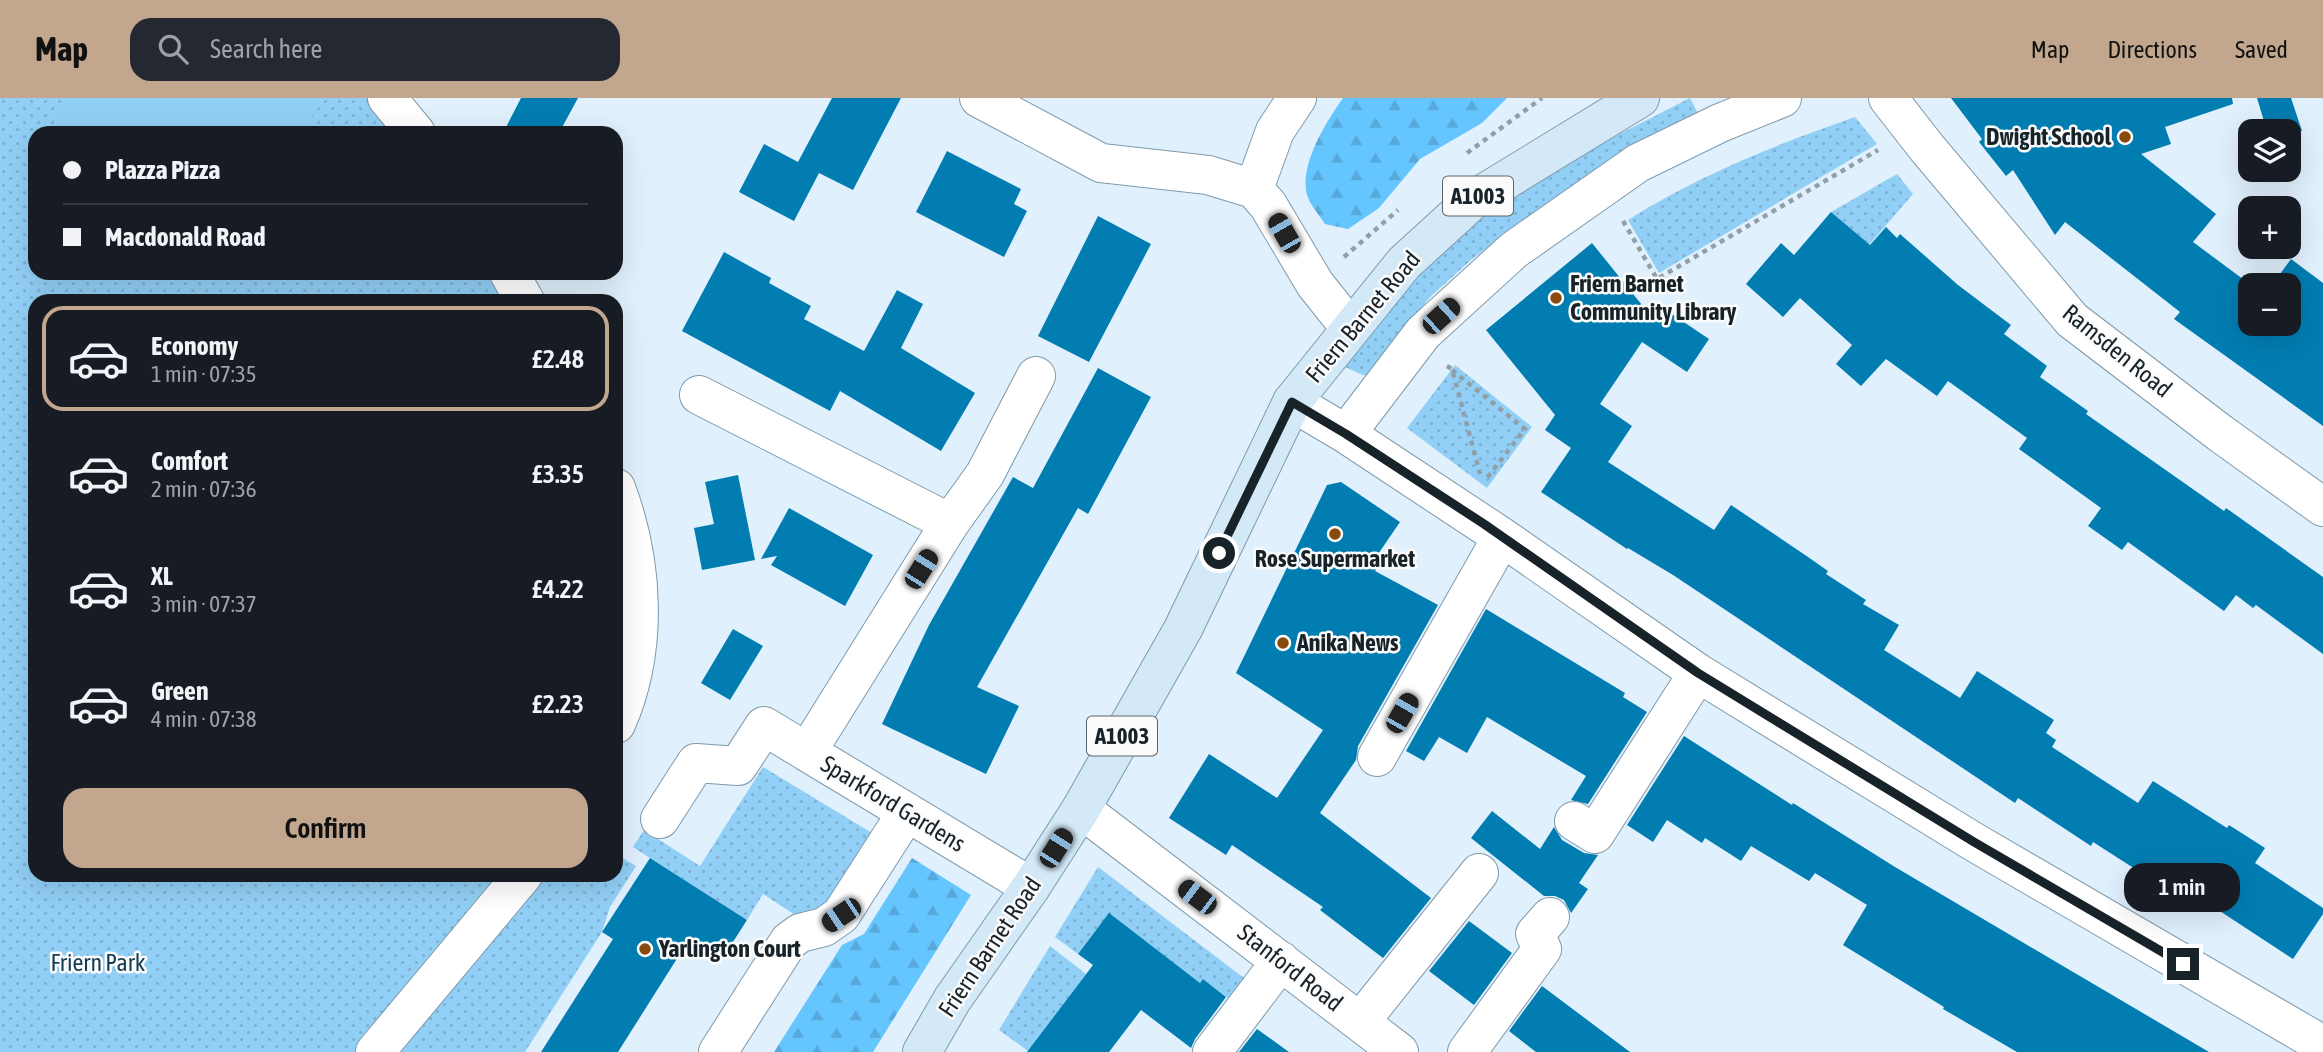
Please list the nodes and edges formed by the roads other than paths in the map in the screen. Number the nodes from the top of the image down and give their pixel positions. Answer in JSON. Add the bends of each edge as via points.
{"nodes":[{"id":1,"x":387,"y":98,"type":"edge"},
{"id":2,"x":979,"y":98,"type":"edge"},
{"id":3,"x":1297,"y":98,"type":"edge"},
{"id":4,"x":1782,"y":98,"type":"edge"},
{"id":5,"x":1888,"y":98,"type":"edge"},
{"id":6,"x":1637,"y":99,"type":"edge"},
{"id":7,"x":410,"y":126,"type":"edge"},
{"id":8,"x":1254,"y":189,"type":"junction"},
{"id":9,"x":1350,"y":328,"type":"junction"},
{"id":10,"x":1036,"y":376,"type":"dead end"},
{"id":11,"x":699,"y":395,"type":"dead end"},
{"id":12,"x":1292,"y":402,"type":"junction"},
{"id":13,"x":1346,"y":434,"type":"junction"},
{"id":14,"x":2323,"y":507,"type":"edge"},
{"id":15,"x":623,"y":509,"type":"edge"},
{"id":16,"x":950,"y":523,"type":"junction"},
{"id":17,"x":1502,"y":537,"type":"junction"},
{"id":18,"x":1698,"y":673,"type":"junction"},
{"id":19,"x":623,"y":708,"type":"edge"},
{"id":20,"x":807,"y":752,"type":"junction"},
{"id":21,"x":1377,"y":757,"type":"dead end"},
{"id":22,"x":1081,"y":809,"type":"junction"},
{"id":23,"x":907,"y":812,"type":"junction"},
{"id":24,"x":660,"y":819,"type":"dead end"},
{"id":25,"x":1574,"y":821,"type":"dead end"},
{"id":26,"x":1479,"y":873,"type":"dead end"},
{"id":27,"x":517,"y":882,"type":"edge"},
{"id":28,"x":1031,"y":887,"type":"junction"},
{"id":29,"x":1550,"y":917,"type":"dead end"},
{"id":30,"x":1281,"y":961,"type":"junction"},
{"id":31,"x":1360,"y":1022,"type":"junction"},
{"id":32,"x":2323,"y":1045,"type":"edge"},
{"id":33,"x":375,"y":1052,"type":"edge"},
{"id":34,"x":718,"y":1052,"type":"edge"},
{"id":35,"x":922,"y":1052,"type":"edge"},
{"id":36,"x":1212,"y":1052,"type":"edge"},
{"id":37,"x":1399,"y":1052,"type":"edge"},
{"id":38,"x":1467,"y":1052,"type":"edge"}],
"edges":[{"from":1,"to":7,"type":"street"},
{"from":2,"to":8,"type":"street","via":[[1101,163],[1208,175]]},
{"from":3,"to":8,"type":"street","via":[[1275,131]]},
{"from":4,"to":13,"type":"street","via":[[1637,163],[1514,250],[1417,341]]},
{"from":5,"to":14,"type":"street","name":"Ramsden Road","via":[[2072,320]]},
{"from":6,"to":9,"type":"main road","name":"Friern Barnet Road","number":"A1003","via":[[1473,200],[1404,263]]},
{"from":8,"to":9,"type":"street","via":[[1315,284]]},
{"from":9,"to":12,"type":"main road","name":"Friern Barnet Road","number":"A1003"},
{"from":10,"to":16,"type":"street","name":"Sparkford Gardens","via":[[985,474]]},
{"from":11,"to":16,"type":"street"},
{"from":12,"to":13,"type":"street"},
{"from":12,"to":22,"type":"main road","name":"Friern Barnet Road","number":"A1003","via":[[1183,629]]},
{"from":13,"to":17,"type":"street"},
{"from":15,"to":19,"type":"street","via":[[636,567],[639,623]]},
{"from":16,"to":20,"type":"street","name":"Sparkford Gardens"},
{"from":17,"to":18,"type":"street"},
{"from":17,"to":21,"type":"street"},
{"from":18,"to":25,"type":"street","via":[[1595,834]]},
{"from":18,"to":32,"type":"street","via":[[1974,842]]},
{"from":20,"to":23,"type":"street","name":"Sparkford Gardens"},
{"from":20,"to":24,"type":"street","via":[[764,726],[738,766],[696,764]]},
{"from":22,"to":28,"type":"main road","name":"Friern Barnet Road","number":"A1003"},
{"from":22,"to":30,"type":"street","name":"Stanford Road"},
{"from":23,"to":28,"type":"street","name":"Sparkford Gardens"},
{"from":23,"to":34,"type":"street","via":[[841,915],[789,941]]},
{"from":26,"to":31,"type":"street"},
{"from":27,"to":33,"type":"street"},
{"from":28,"to":35,"type":"main road","name":"Friern Barnet Road","number":"A1003","via":[[952,1000]]},
{"from":29,"to":38,"type":"street","via":[[1535,934],[1542,949]]},
{"from":30,"to":31,"type":"street","name":"Stanford Road"},
{"from":30,"to":36,"type":"street"},
{"from":31,"to":37,"type":"street","name":"Stanford Road"}]}
